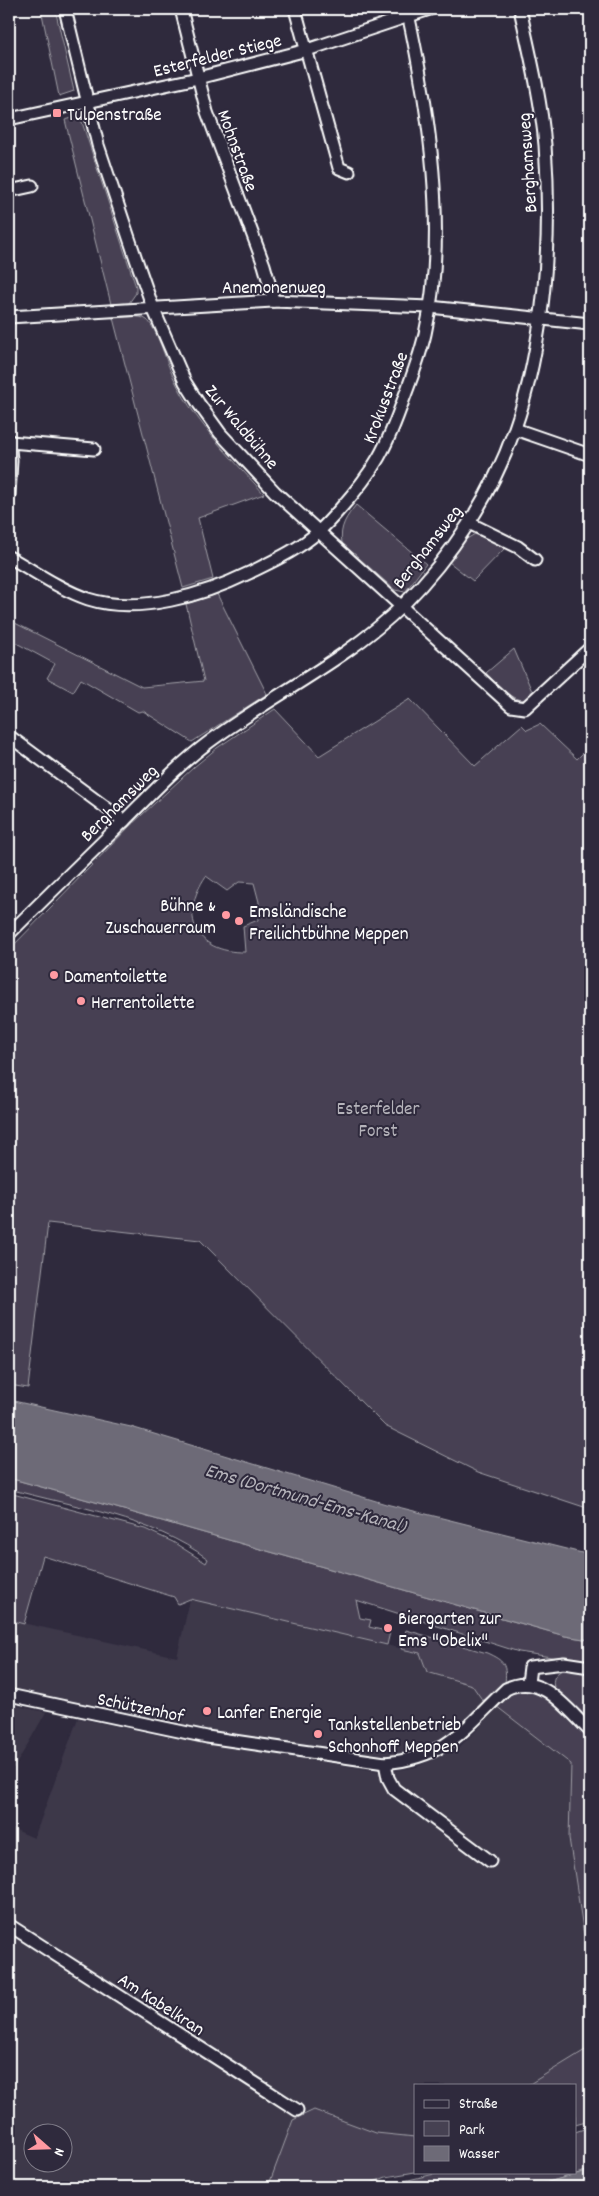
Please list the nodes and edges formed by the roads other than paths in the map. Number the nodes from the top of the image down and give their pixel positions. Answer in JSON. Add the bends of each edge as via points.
{"nodes":[{"id":1,"x":65,"y":9,"type":"edge"},
{"id":2,"x":181,"y":9,"type":"edge"},
{"id":3,"x":295,"y":9,"type":"edge"},
{"id":4,"x":430,"y":9,"type":"edge"},
{"id":5,"x":520,"y":9,"type":"edge"},
{"id":6,"x":407,"y":12,"type":"edge"},
{"id":7,"x":307,"y":50,"type":"junction"},
{"id":8,"x":198,"y":78,"type":"junction"},
{"id":9,"x":87,"y":102,"type":"junction"},
{"id":10,"x":9,"y":119,"type":"edge"},
{"id":11,"x":348,"y":172,"type":"dead end"},
{"id":12,"x":32,"y":186,"type":"dead end"},
{"id":13,"x":9,"y":191,"type":"edge"},
{"id":14,"x":273,"y":301,"type":"junction"},
{"id":15,"x":430,"y":307,"type":"junction"},
{"id":16,"x":153,"y":308,"type":"junction"},
{"id":17,"x":9,"y":317,"type":"edge"},
{"id":18,"x":540,"y":318,"type":"junction"},
{"id":19,"x":590,"y":324,"type":"edge"},
{"id":20,"x":515,"y":430,"type":"junction"},
{"id":21,"x":9,"y":441,"type":"edge"},
{"id":22,"x":94,"y":449,"type":"dead end"},
{"id":23,"x":590,"y":455,"type":"edge"},
{"id":24,"x":9,"y":495,"type":"edge"},
{"id":25,"x":468,"y":523,"type":"junction"},
{"id":26,"x":319,"y":532,"type":"junction"},
{"id":27,"x":9,"y":557,"type":"edge"},
{"id":28,"x":535,"y":560,"type":"dead end"},
{"id":29,"x":402,"y":606,"type":"junction"},
{"id":30,"x":590,"y":648,"type":"edge"},
{"id":31,"x":9,"y":736,"type":"edge"},
{"id":32,"x":124,"y":821,"type":"junction"},
{"id":33,"x":9,"y":934,"type":"edge"},
{"id":34,"x":590,"y":1667,"type":"edge"},
{"id":35,"x":528,"y":1684,"type":"junction"},
{"id":36,"x":9,"y":1695,"type":"edge"},
{"id":37,"x":590,"y":1731,"type":"edge"},
{"id":38,"x":385,"y":1763,"type":"junction"},
{"id":39,"x":490,"y":1861,"type":"dead end"},
{"id":40,"x":9,"y":1925,"type":"edge"},
{"id":41,"x":296,"y":2110,"type":"dead end"}],
"edges":[{"from":1,"to":9,"type":"street","name":"Zur Waldbühne"},
{"from":2,"to":8,"type":"street","name":"Mohnstraße"},
{"from":3,"to":7,"type":"street"},
{"from":4,"to":6,"type":"street","name":"Esterfelder Stiege"},
{"from":5,"to":18,"type":"street","name":"Berghamsweg","via":[[545,144],[546,248]]},
{"from":6,"to":7,"type":"street","name":"Esterfelder Stiege"},
{"from":6,"to":15,"type":"street","name":"Krokusstraße","via":[[427,118],[432,176],[434,229]]},
{"from":7,"to":8,"type":"street","name":"Esterfelder Stiege"},
{"from":7,"to":11,"type":"street","via":[[340,168]]},
{"from":8,"to":9,"type":"street","name":"Esterfelder Stiege"},
{"from":8,"to":14,"type":"street","name":"Mohnstraße","via":[[220,150],[266,272]]},
{"from":9,"to":10,"type":"street","name":"Esterfelder Stiege"},
{"from":9,"to":16,"type":"street","name":"Zur Waldbühne","via":[[98,146]]},
{"from":12,"to":13,"type":"street"},
{"from":14,"to":15,"type":"street","name":"Anemonenweg"},
{"from":14,"to":16,"type":"street","name":"Anemonenweg"},
{"from":15,"to":18,"type":"street","name":"Anemonenweg"},
{"from":15,"to":26,"type":"street","name":"Krokusstraße","via":[[419,356],[390,439],[357,490]]},
{"from":16,"to":17,"type":"street","name":"Anemonenweg"},
{"from":16,"to":26,"type":"street","name":"Zur Waldbühne","via":[[185,382],[199,404],[243,458]]},
{"from":18,"to":19,"type":"street","name":"Anemonenweg"},
{"from":18,"to":20,"type":"street","name":"Berghamsweg"},
{"from":20,"to":23,"type":"street"},
{"from":20,"to":25,"type":"street","name":"Berghamsweg","via":[[489,488]]},
{"from":21,"to":22,"type":"street"},
{"from":21,"to":24,"type":"street"},
{"from":25,"to":28,"type":"street","via":[[518,547]]},
{"from":25,"to":29,"type":"street","name":"Berghamsweg"},
{"from":26,"to":27,"type":"street","name":"Krokusstraße","via":[[287,555],[222,585],[184,597],[144,604],[88,599]]},
{"from":26,"to":29,"type":"street","name":"Zur Waldbühne"},
{"from":29,"to":30,"type":"street","name":"Zur Waldbühne","via":[[511,706],[525,708]]},
{"from":29,"to":32,"type":"street","name":"Berghamsweg","via":[[345,652],[210,742],[177,768]]},
{"from":31,"to":32,"type":"street"},
{"from":32,"to":33,"type":"street","name":"Berghamsweg"},
{"from":34,"to":35,"type":"street","via":[[564,1663],[530,1667]]},
{"from":35,"to":37,"type":"street","via":[[553,1695]]},
{"from":35,"to":38,"type":"street","name":"Schützenhof","via":[[516,1684],[506,1689],[454,1740],[414,1759]]},
{"from":36,"to":38,"type":"street","name":"Schützenhof","via":[[207,1737]]},
{"from":38,"to":39,"type":"street","via":[[394,1789]]},
{"from":40,"to":41,"type":"street","name":"Am Kabelkran"}]}
